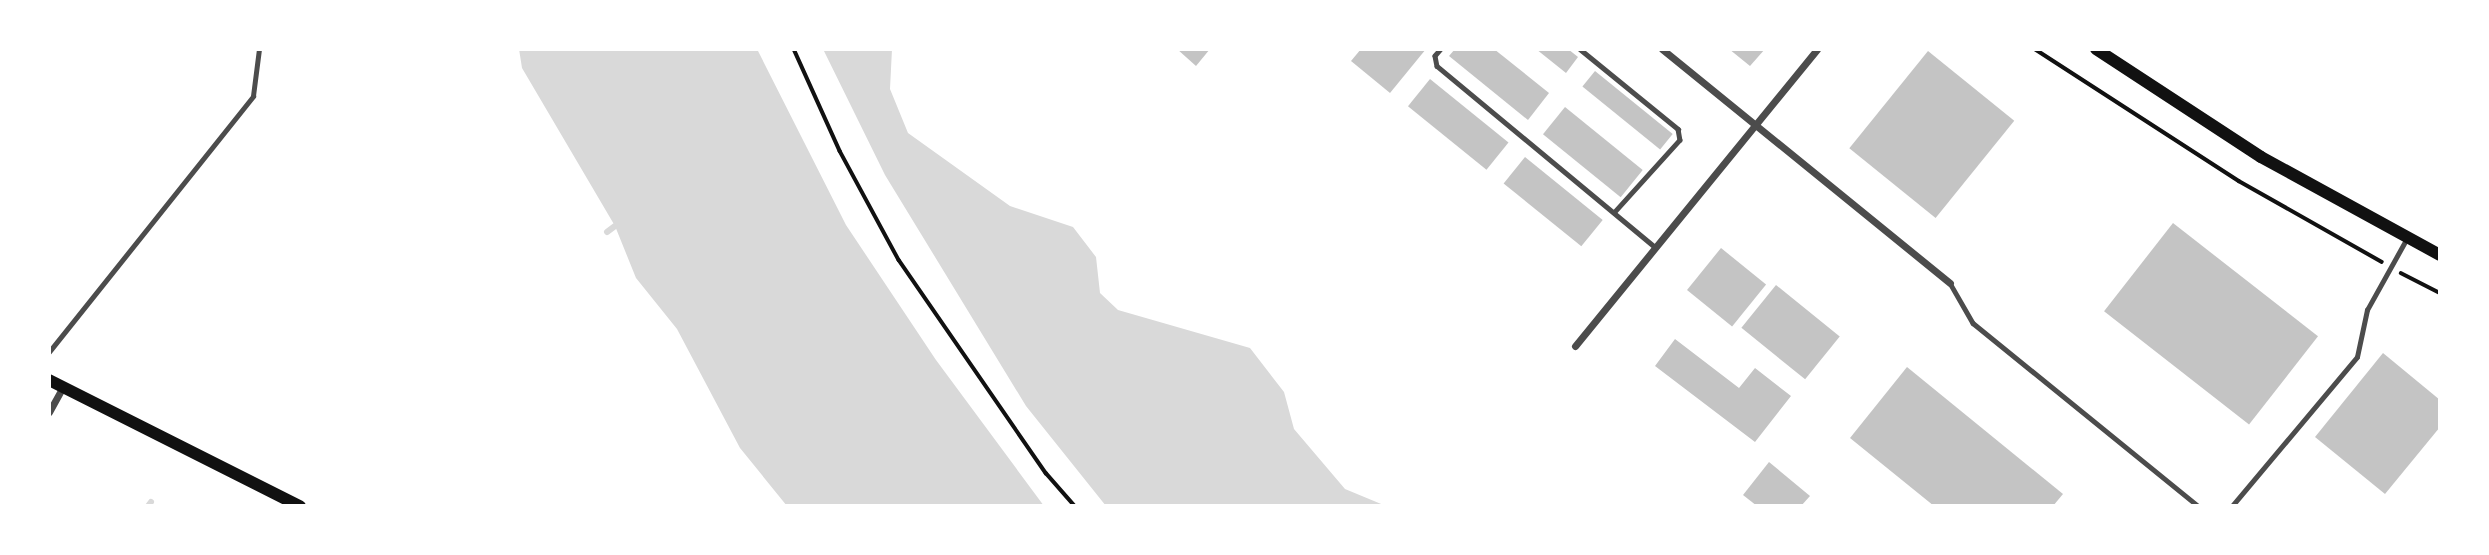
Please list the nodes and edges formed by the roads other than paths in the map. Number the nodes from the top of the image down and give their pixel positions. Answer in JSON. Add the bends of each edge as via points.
{"nodes":[{"id":1,"x":259,"y":49,"type":"edge"},
{"id":2,"x":1441,"y":49,"type":"edge"},
{"id":3,"x":1580,"y":49,"type":"edge"},
{"id":4,"x":1662,"y":49,"type":"edge"},
{"id":5,"x":1817,"y":49,"type":"edge"},
{"id":6,"x":2096,"y":49,"type":"edge"},
{"id":7,"x":1754,"y":125,"type":"junction"},
{"id":8,"x":1614,"y":214,"type":"junction"},
{"id":9,"x":2407,"y":238,"type":"junction"},
{"id":10,"x":1656,"y":247,"type":"junction"},
{"id":11,"x":2440,"y":255,"type":"edge"},
{"id":12,"x":1950,"y":283,"type":"joint"},
{"id":13,"x":1575,"y":346,"type":"dead end"},
{"id":14,"x":49,"y":352,"type":"edge"},
{"id":15,"x":49,"y":380,"type":"edge"},
{"id":16,"x":63,"y":387,"type":"junction"},
{"id":17,"x":49,"y":412,"type":"edge"},
{"id":18,"x":300,"y":506,"type":"edge"},
{"id":19,"x":2197,"y":506,"type":"edge"},
{"id":20,"x":2232,"y":506,"type":"edge"}],
"edges":[{"from":1,"to":14,"type":"lane","via":[[253,96]]},
{"from":2,"to":8,"type":"lane","via":[[1435,57],[1437,66]]},
{"from":3,"to":8,"type":"lane","via":[[1678,129],[1680,140]]},
{"from":4,"to":7,"type":"street"},
{"from":5,"to":7,"type":"street"},
{"from":6,"to":9,"type":"main road","via":[[2261,157]]},
{"from":7,"to":10,"type":"street"},
{"from":7,"to":12,"type":"street"},
{"from":8,"to":10,"type":"lane"},
{"from":9,"to":11,"type":"main road"},
{"from":9,"to":20,"type":"lane","via":[[2367,310],[2357,357]]},
{"from":10,"to":13,"type":"street"},
{"from":12,"to":19,"type":"lane","via":[[1973,323]]},
{"from":15,"to":16,"type":"main road"},
{"from":16,"to":17,"type":"street"},
{"from":16,"to":18,"type":"main road"}]}
